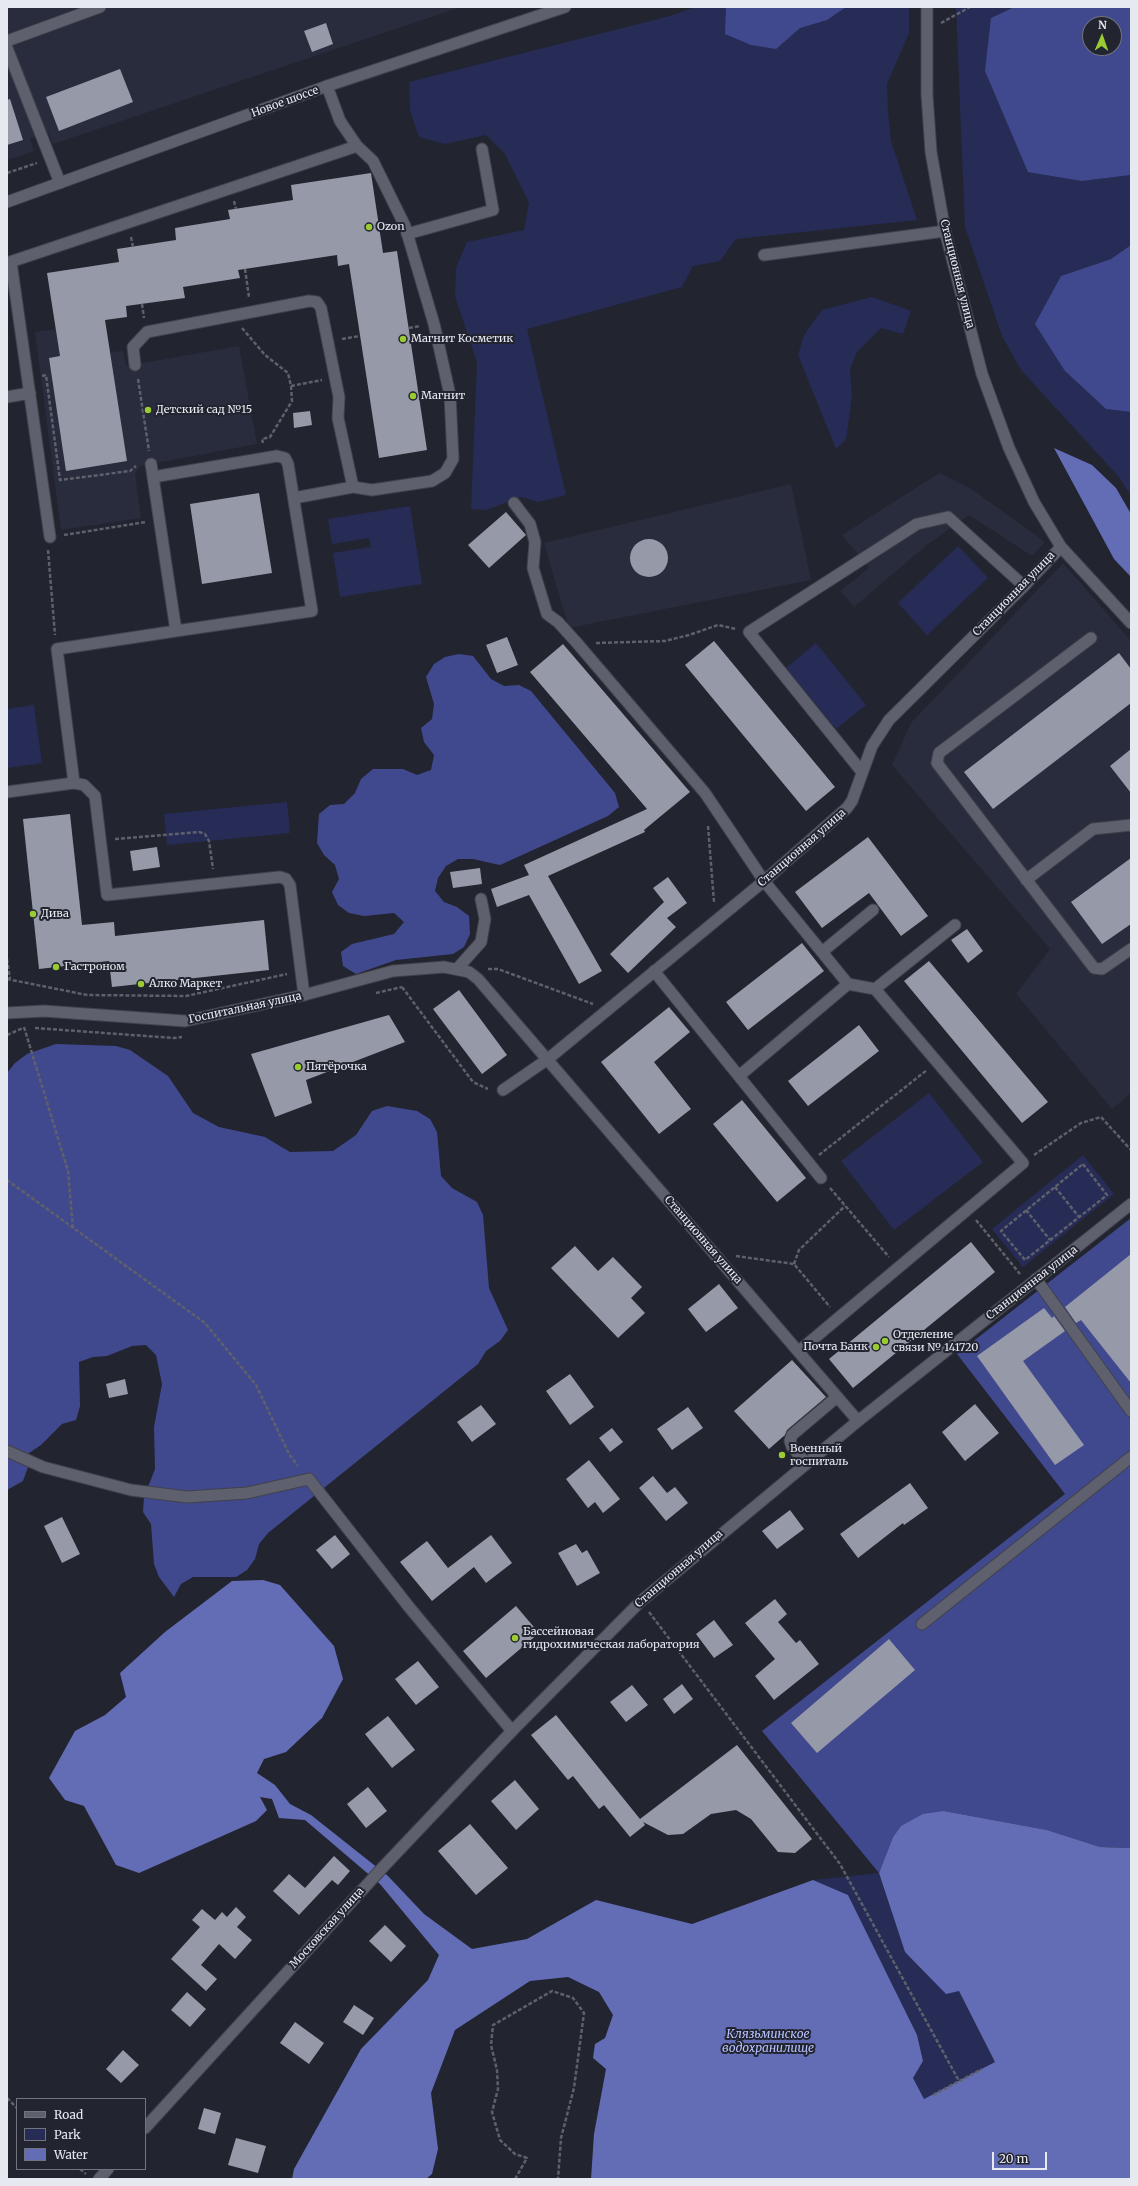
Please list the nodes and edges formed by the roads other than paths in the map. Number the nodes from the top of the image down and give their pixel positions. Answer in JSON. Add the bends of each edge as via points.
{"nodes":[{"id":1,"x":100,"y":7,"type":"edge"},
{"id":2,"x":565,"y":7,"type":"edge"},
{"id":3,"x":927,"y":7,"type":"edge"},
{"id":4,"x":7,"y":41,"type":"edge"},
{"id":5,"x":7,"y":48,"type":"edge"},
{"id":6,"x":327,"y":86,"type":"junction"},
{"id":7,"x":356,"y":146,"type":"junction"},
{"id":8,"x":482,"y":149,"type":"dead end"},
{"id":9,"x":60,"y":183,"type":"junction"},
{"id":10,"x":7,"y":202,"type":"edge"},
{"id":11,"x":945,"y":231,"type":"junction"},
{"id":12,"x":407,"y":234,"type":"junction"},
{"id":13,"x":764,"y":255,"type":"dead end"},
{"id":14,"x":9,"y":263,"type":"edge"},
{"id":15,"x":135,"y":364,"type":"road end"},
{"id":16,"x":30,"y":393,"type":"junction"},
{"id":17,"x":7,"y":397,"type":"edge"},
{"id":18,"x":150,"y":460,"type":"road end"},
{"id":19,"x":153,"y":477,"type":"junction"},
{"id":20,"x":353,"y":487,"type":"junction"},
{"id":21,"x":294,"y":498,"type":"junction"},
{"id":22,"x":514,"y":503,"type":"dead end"},
{"id":23,"x":50,"y":537,"type":"road end"},
{"id":24,"x":1061,"y":547,"type":"junction"},
{"id":25,"x":1024,"y":586,"type":"junction"},
{"id":26,"x":1131,"y":623,"type":"edge"},
{"id":27,"x":176,"y":631,"type":"junction"},
{"id":28,"x":1091,"y":638,"type":"dead end"},
{"id":29,"x":862,"y":772,"type":"junction"},
{"id":30,"x":74,"y":783,"type":"junction"},
{"id":31,"x":7,"y":792,"type":"edge"},
{"id":32,"x":1131,"y":825,"type":"edge"},
{"id":33,"x":1026,"y":880,"type":"junction"},
{"id":34,"x":764,"y":881,"type":"junction"},
{"id":35,"x":481,"y":899,"type":"dead end"},
{"id":36,"x":873,"y":910,"type":"dead end"},
{"id":37,"x":955,"y":925,"type":"dead end"},
{"id":38,"x":1131,"y":948,"type":"edge"},
{"id":39,"x":822,"y":952,"type":"junction"},
{"id":40,"x":457,"y":969,"type":"junction"},
{"id":41,"x":654,"y":971,"type":"junction"},
{"id":42,"x":478,"y":978,"type":"joint"},
{"id":43,"x":848,"y":984,"type":"junction"},
{"id":44,"x":875,"y":989,"type":"junction"},
{"id":45,"x":304,"y":995,"type":"junction"},
{"id":46,"x":7,"y":1013,"type":"edge"},
{"id":47,"x":548,"y":1059,"type":"junction"},
{"id":48,"x":739,"y":1076,"type":"junction"},
{"id":49,"x":503,"y":1090,"type":"road end"},
{"id":50,"x":821,"y":1178,"type":"road end"},
{"id":51,"x":1131,"y":1204,"type":"edge"},
{"id":52,"x":1033,"y":1282,"type":"junction"},
{"id":53,"x":799,"y":1351,"type":"junction"},
{"id":54,"x":837,"y":1397,"type":"junction"},
{"id":55,"x":1131,"y":1411,"type":"edge"},
{"id":56,"x":858,"y":1420,"type":"junction"},
{"id":57,"x":7,"y":1451,"type":"edge"},
{"id":58,"x":1131,"y":1457,"type":"edge"},
{"id":59,"x":806,"y":1463,"type":"junction"},
{"id":60,"x":922,"y":1624,"type":"dead end"},
{"id":61,"x":512,"y":1730,"type":"junction"},
{"id":62,"x":146,"y":2127,"type":"edge"},
{"id":63,"x":107,"y":2170,"type":"edge"},
{"id":64,"x":99,"y":2179,"type":"edge"}],
"edges":[{"from":1,"to":4,"type":"street"},
{"from":2,"to":6,"type":"street","name":"Новое шоссе"},
{"from":3,"to":11,"type":"street","name":"Станционная улица","via":[[927,96],[931,152]]},
{"from":5,"to":9,"type":"street"},
{"from":6,"to":7,"type":"street","via":[[340,121]]},
{"from":6,"to":9,"type":"street","name":"Новое шоссе"},
{"from":7,"to":12,"type":"street","via":[[373,161]]},
{"from":7,"to":14,"type":"street"},
{"from":8,"to":12,"type":"street","via":[[493,210]]},
{"from":9,"to":10,"type":"street","name":"Новое шоссе"},
{"from":11,"to":13,"type":"street"},
{"from":11,"to":24,"type":"street","name":"Станционная улица","via":[[982,374],[1009,448],[1034,502]]},
{"from":12,"to":20,"type":"street","via":[[434,324],[450,395],[453,459],[445,474],[432,481],[372,490]]},
{"from":14,"to":16,"type":"street"},
{"from":15,"to":20,"type":"street","via":[[133,347],[147,332],[309,301],[317,302],[321,308],[339,397],[338,418]]},
{"from":16,"to":17,"type":"street"},
{"from":16,"to":23,"type":"street"},
{"from":18,"to":19,"type":"street"},
{"from":19,"to":21,"type":"street","via":[[277,456],[285,458],[288,464]]},
{"from":19,"to":27,"type":"street"},
{"from":20,"to":21,"type":"street"},
{"from":21,"to":27,"type":"street","via":[[312,611]]},
{"from":22,"to":34,"type":"street","via":[[530,524],[535,542],[533,568],[547,614],[577,643],[705,793]]},
{"from":24,"to":25,"type":"street","name":"Станционная улица"},
{"from":24,"to":26,"type":"street","name":"Станционная улица"},
{"from":25,"to":29,"type":"street","name":"Станционная улица","via":[[889,720],[872,746]]},
{"from":25,"to":29,"type":"street","via":[[948,517],[917,524],[749,632]]},
{"from":27,"to":30,"type":"street","via":[[56,649]]},
{"from":28,"to":33,"type":"street","via":[[939,753],[936,763]]},
{"from":29,"to":34,"type":"street","name":"Станционная улица","via":[[847,808]]},
{"from":30,"to":31,"type":"street"},
{"from":30,"to":45,"type":"street","via":[[84,785],[95,796],[107,895],[280,877],[286,879],[290,885]]},
{"from":32,"to":33,"type":"street","via":[[1093,829]]},
{"from":33,"to":38,"type":"street","via":[[1094,968],[1102,969]]},
{"from":34,"to":39,"type":"street"},
{"from":34,"to":41,"type":"street","name":"Станционная улица"},
{"from":35,"to":40,"type":"street","via":[[485,919],[481,942]]},
{"from":36,"to":39,"type":"street"},
{"from":37,"to":44,"type":"street"},
{"from":39,"to":43,"type":"street"},
{"from":40,"to":42,"type":"street","name":"Госпитальная улица"},
{"from":40,"to":45,"type":"street","name":"Госпитальная улица","via":[[437,967],[393,971]]},
{"from":41,"to":47,"type":"street","name":"Станционная улица"},
{"from":41,"to":48,"type":"street"},
{"from":42,"to":47,"type":"street","name":"Станционная улица"},
{"from":43,"to":44,"type":"street"},
{"from":43,"to":48,"type":"street"},
{"from":44,"to":53,"type":"street","via":[[1023,1163]]},
{"from":45,"to":46,"type":"street","name":"Госпитальная улица","via":[[185,1022],[44,1011]]},
{"from":47,"to":49,"type":"street"},
{"from":47,"to":53,"type":"street","name":"Станционная улица"},
{"from":48,"to":50,"type":"street"},
{"from":51,"to":52,"type":"street","name":"Станционная улица"},
{"from":52,"to":55,"type":"street"},
{"from":52,"to":56,"type":"street","name":"Станционная улица"},
{"from":53,"to":54,"type":"street","name":"Станционная улица"},
{"from":54,"to":56,"type":"street","name":"Станционная улица"},
{"from":54,"to":59,"type":"street","via":[[792,1435],[792,1447]]},
{"from":56,"to":59,"type":"street","name":"Станционная улица"},
{"from":57,"to":61,"type":"street","via":[[43,1467],[131,1490],[187,1497],[247,1493],[309,1479],[408,1606]]},
{"from":58,"to":60,"type":"street"},
{"from":59,"to":61,"type":"street","name":"Станционная улица","via":[[640,1602]]},
{"from":61,"to":62,"type":"street","name":"Московская улица"},
{"from":63,"to":64,"type":"street"}]}
